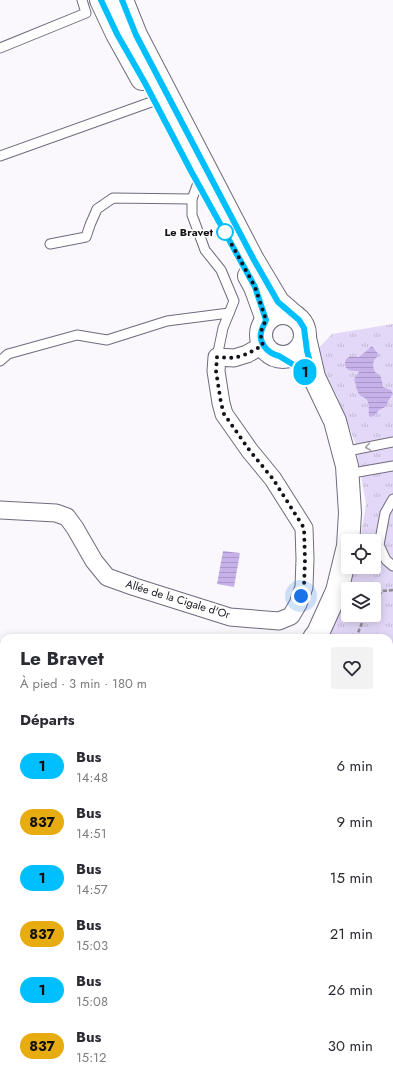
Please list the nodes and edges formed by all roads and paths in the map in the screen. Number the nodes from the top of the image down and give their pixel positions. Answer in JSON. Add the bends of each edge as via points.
{"nodes":[{"id":1,"x":82,"y":0,"type":"edge"},
{"id":2,"x":101,"y":0,"type":"edge"},
{"id":3,"x":122,"y":0,"type":"edge"},
{"id":4,"x":0,"y":48,"type":"edge"},
{"id":5,"x":154,"y":101,"type":"junction"},
{"id":6,"x":0,"y":156,"type":"edge"},
{"id":7,"x":195,"y":191,"type":"junction"},
{"id":8,"x":50,"y":244,"type":"dead end"},
{"id":9,"x":229,"y":313,"type":"junction"},
{"id":10,"x":294,"y":316,"type":"junction"},
{"id":11,"x":266,"y":320,"type":"junction"},
{"id":12,"x":305,"y":338,"type":"junction"},
{"id":13,"x":271,"y":351,"type":"junction"},
{"id":14,"x":217,"y":357,"type":"junction"},
{"id":15,"x":0,"y":361,"type":"edge"},
{"id":16,"x":314,"y":377,"type":"junction"},
{"id":17,"x":393,"y":442,"type":"edge"},
{"id":18,"x":343,"y":452,"type":"junction"},
{"id":19,"x":393,"y":466,"type":"edge"},
{"id":20,"x":347,"y":474,"type":"junction"},
{"id":21,"x":393,"y":499,"type":"edge"},
{"id":22,"x":0,"y":510,"type":"edge"},
{"id":23,"x":393,"y":566,"type":"edge"},
{"id":24,"x":393,"y":590,"type":"edge"},
{"id":25,"x":381,"y":593,"type":"edge"},
{"id":26,"x":362,"y":622,"type":"edge"},
{"id":27,"x":317,"y":634,"type":"edge"},
{"id":28,"x":358,"y":634,"type":"edge"}],
"edges":[{"from":1,"to":4,"type":"lane","via":[[86,13]]},
{"from":2,"to":5,"type":"main road"},
{"from":3,"to":10,"type":"main road","via":[[136,35],[254,260],[278,302]]},
{"from":5,"to":6,"type":"lane"},
{"from":5,"to":7,"type":"main road"},
{"from":7,"to":8,"type":"lane","via":[[113,198],[97,209],[86,237]]},
{"from":7,"to":9,"type":"lane","via":[[192,215],[205,250],[221,270],[234,301]]},
{"from":7,"to":11,"type":"main road","via":[[255,287]]},
{"from":9,"to":14,"type":"lane"},
{"from":9,"to":15,"type":"lane","via":[[167,321],[107,340],[77,335],[8,354]]},
{"from":10,"to":11,"type":"main road","via":[[278,313]]},
{"from":10,"to":12,"type":"main road","via":[[304,328]]},
{"from":11,"to":13,"type":"main road","via":[[261,329],[261,339]]},
{"from":12,"to":13,"type":"main road","via":[[296,353],[288,356]]},
{"from":12,"to":16,"type":"main road"},
{"from":13,"to":14,"type":"street","via":[[234,358]]},
{"from":13,"to":16,"type":"main road"},
{"from":14,"to":22,"type":"street","name":"Allée de la Cigale d'Or","via":[[216,371],[224,414],[273,479],[304,528],[304,586],[291,616],[279,621],[230,617],[135,587],[107,576],[94,561],[67,517]]},
{"from":16,"to":18,"type":"main road","via":[[334,421]]},
{"from":17,"to":18,"type":"lane","one_way":true},
{"from":18,"to":20,"type":"main road"},
{"from":19,"to":20,"type":"lane"},
{"from":20,"to":27,"type":"main road","via":[[350,513],[348,546],[336,591]]},
{"from":21,"to":23,"type":"lane","via":[[385,513],[379,545],[386,560]]},
{"from":24,"to":25,"type":"path"},
{"from":26,"to":28,"type":"path"}]}
